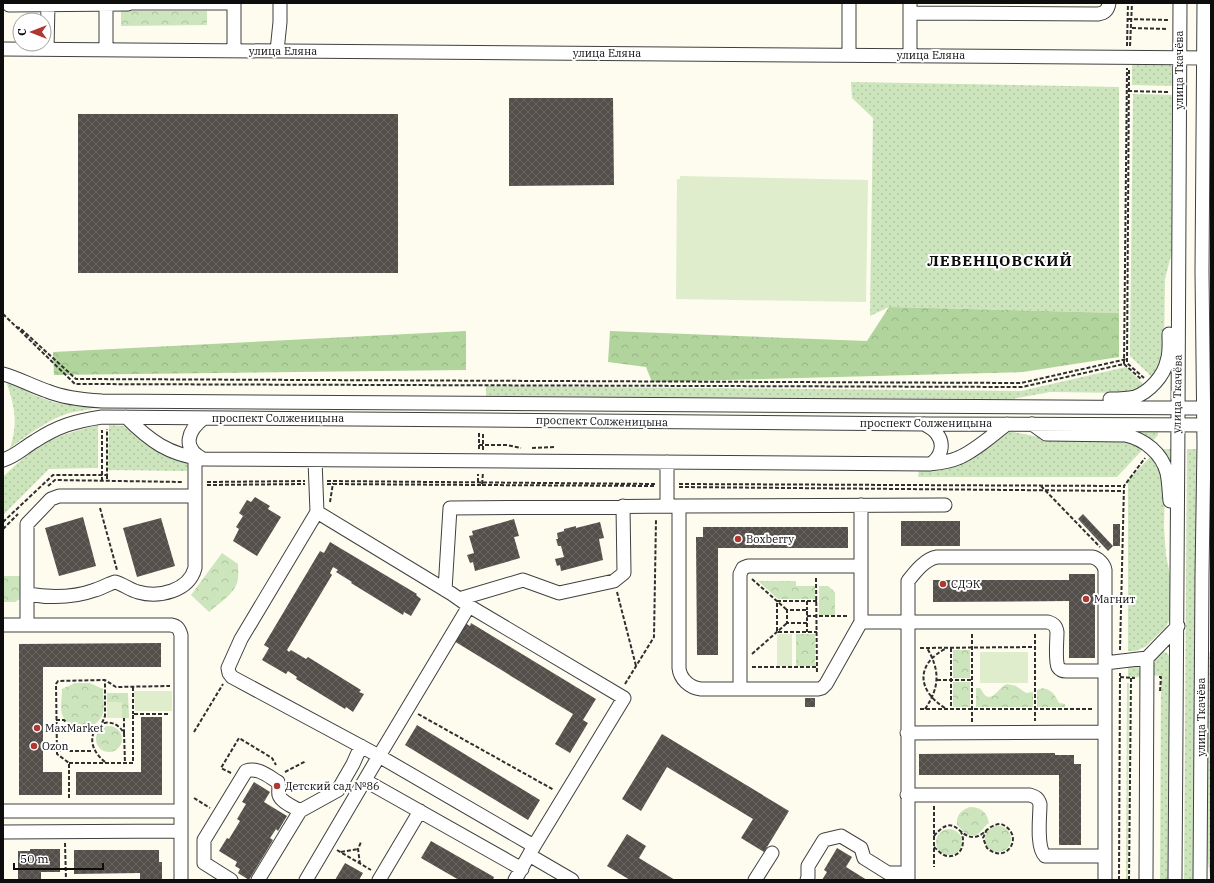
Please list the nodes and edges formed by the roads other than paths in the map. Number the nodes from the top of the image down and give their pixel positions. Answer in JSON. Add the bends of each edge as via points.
{"nodes":[{"id":1,"x":7,"y":3,"type":"edge"},
{"id":2,"x":128,"y":3,"type":"edge"},
{"id":3,"x":234,"y":3,"type":"edge"},
{"id":4,"x":280,"y":3,"type":"edge"},
{"id":5,"x":849,"y":3,"type":"edge"},
{"id":6,"x":1109,"y":3,"type":"edge"},
{"id":7,"x":1180,"y":3,"type":"edge"},
{"id":8,"x":1204,"y":3,"type":"edge"},
{"id":9,"x":48,"y":4,"type":"junction"},
{"id":10,"x":106,"y":4,"type":"edge"},
{"id":11,"x":910,"y":8,"type":"edge"},
{"id":12,"x":48,"y":12,"type":"edge"},
{"id":13,"x":52,"y":49,"type":"edge"},
{"id":14,"x":106,"y":50,"type":"junction"},
{"id":15,"x":234,"y":50,"type":"junction"},
{"id":16,"x":277,"y":51,"type":"junction"},
{"id":17,"x":848,"y":54,"type":"junction"},
{"id":18,"x":910,"y":55,"type":"junction"},
{"id":19,"x":1180,"y":57,"type":"junction"},
{"id":20,"x":1207,"y":58,"type":"edge"},
{"id":21,"x":1178,"y":270,"type":"junction"},
{"id":22,"x":1202,"y":272,"type":"junction"},
{"id":23,"x":1211,"y":360,"type":"edge"},
{"id":24,"x":3,"y":374,"type":"edge"},
{"id":25,"x":1034,"y":408,"type":"junction"},
{"id":26,"x":1177,"y":408,"type":"junction"},
{"id":27,"x":1207,"y":408,"type":"edge"},
{"id":28,"x":126,"y":418,"type":"junction"},
{"id":29,"x":204,"y":418,"type":"junction"},
{"id":30,"x":924,"y":424,"type":"junction"},
{"id":31,"x":1006,"y":424,"type":"junction"},
{"id":32,"x":1032,"y":424,"type":"junction"},
{"id":33,"x":1177,"y":425,"type":"junction"},
{"id":34,"x":1207,"y":425,"type":"edge"},
{"id":35,"x":199,"y":459,"type":"junction"},
{"id":36,"x":3,"y":460,"type":"edge"},
{"id":37,"x":315,"y":460,"type":"junction"},
{"id":38,"x":667,"y":462,"type":"junction"},
{"id":39,"x":930,"y":464,"type":"junction"},
{"id":40,"x":195,"y":496,"type":"junction"},
{"id":41,"x":945,"y":505,"type":"dead end"},
{"id":42,"x":623,"y":506,"type":"junction"},
{"id":43,"x":667,"y":506,"type":"junction"},
{"id":44,"x":861,"y":506,"type":"junction"},
{"id":45,"x":317,"y":512,"type":"junction"},
{"id":46,"x":1211,"y":512,"type":"edge"},
{"id":47,"x":1178,"y":552,"type":"junction"},
{"id":48,"x":1202,"y":553,"type":"junction"},
{"id":49,"x":861,"y":566,"type":"junction"},
{"id":50,"x":445,"y":590,"type":"junction"},
{"id":51,"x":27,"y":594,"type":"junction"},
{"id":52,"x":464,"y":602,"type":"junction"},
{"id":53,"x":861,"y":619,"type":"junction"},
{"id":54,"x":907,"y":622,"type":"junction"},
{"id":55,"x":3,"y":625,"type":"edge"},
{"id":56,"x":27,"y":625,"type":"junction"},
{"id":57,"x":1178,"y":626,"type":"junction"},
{"id":58,"x":1202,"y":626,"type":"junction"},
{"id":59,"x":1211,"y":636,"type":"edge"},
{"id":60,"x":1147,"y":658,"type":"junction"},
{"id":61,"x":1105,"y":667,"type":"junction"},
{"id":62,"x":740,"y":689,"type":"junction"},
{"id":63,"x":1105,"y":732,"type":"junction"},
{"id":64,"x":907,"y":733,"type":"junction"},
{"id":65,"x":361,"y":746,"type":"junction"},
{"id":66,"x":380,"y":756,"type":"junction"},
{"id":67,"x":366,"y":781,"type":"junction"},
{"id":68,"x":907,"y":795,"type":"junction"},
{"id":69,"x":3,"y":811,"type":"edge"},
{"id":70,"x":181,"y":811,"type":"junction"},
{"id":71,"x":300,"y":811,"type":"junction"},
{"id":72,"x":420,"y":811,"type":"junction"},
{"id":73,"x":181,"y":831,"type":"junction"},
{"id":74,"x":3,"y":832,"type":"edge"},
{"id":75,"x":531,"y":851,"type":"junction"},
{"id":76,"x":772,"y":853,"type":"dead end"},
{"id":77,"x":1106,"y":856,"type":"junction"},
{"id":78,"x":181,"y":858,"type":"junction"},
{"id":79,"x":204,"y":863,"type":"junction"},
{"id":80,"x":518,"y":874,"type":"edge"},
{"id":81,"x":886,"y":876,"type":"edge"},
{"id":82,"x":908,"y":876,"type":"edge"},
{"id":83,"x":380,"y":878,"type":"edge"},
{"id":84,"x":181,"y":880,"type":"edge"},
{"id":85,"x":231,"y":880,"type":"edge"},
{"id":86,"x":258,"y":880,"type":"edge"},
{"id":87,"x":306,"y":880,"type":"edge"},
{"id":88,"x":572,"y":880,"type":"edge"},
{"id":89,"x":755,"y":880,"type":"edge"},
{"id":90,"x":807,"y":880,"type":"edge"},
{"id":91,"x":1106,"y":880,"type":"edge"},
{"id":92,"x":1146,"y":880,"type":"edge"},
{"id":93,"x":1175,"y":880,"type":"edge"},
{"id":94,"x":1200,"y":880,"type":"edge"}],
"edges":[{"from":1,"to":9,"type":"street"},
{"from":2,"to":3,"type":"street"},
{"from":2,"to":10,"type":"street"},
{"from":3,"to":15,"type":"street"},
{"from":4,"to":16,"type":"street"},
{"from":5,"to":17,"type":"street"},
{"from":6,"to":11,"type":"street","via":[[1104,13],[1098,14]]},
{"from":7,"to":19,"type":"street","name":"улица Ткачёва"},
{"from":8,"to":20,"type":"street","name":"улица Ткачёва"},
{"from":9,"to":10,"type":"street"},
{"from":9,"to":12,"type":"street"},
{"from":10,"to":14,"type":"street"},
{"from":11,"to":18,"type":"street"},
{"from":13,"to":14,"type":"street","name":"улица Еляна"},
{"from":14,"to":15,"type":"street","name":"улица Еляна"},
{"from":15,"to":16,"type":"street","name":"улица Еляна"},
{"from":16,"to":17,"type":"street","name":"улица Еляна"},
{"from":17,"to":18,"type":"street","name":"улица Еляна"},
{"from":18,"to":19,"type":"street","name":"улица Еляна"},
{"from":19,"to":20,"type":"street","name":"улица Еляна"},
{"from":19,"to":21,"type":"street","name":"улица Ткачёва"},
{"from":20,"to":22,"type":"street","name":"улица Ткачёва"},
{"from":21,"to":25,"type":"street","via":[[1170,284],[1167,361],[1164,370],[1152,386],[1136,397],[1046,399]]},
{"from":21,"to":26,"type":"street","name":"улица Ткачёва"},
{"from":22,"to":23,"type":"street","via":[[1211,285]]},
{"from":22,"to":27,"type":"street","name":"улица Ткачёва"},
{"from":24,"to":25,"type":"street","name":"проспект Солженицына","via":[[48,392],[80,400],[106,401]]},
{"from":25,"to":26,"type":"street","name":"проспект Солженицына"},
{"from":26,"to":27,"type":"street","name":"проспект Солженицына"},
{"from":26,"to":33,"type":"street","name":"улица Ткачёва"},
{"from":27,"to":34,"type":"street","name":"улица Ткачёва"},
{"from":28,"to":29,"type":"street","name":"проспект Солженицына"},
{"from":28,"to":35,"type":"street","via":[[155,443],[188,458]]},
{"from":28,"to":36,"type":"street","name":"проспект Солженицына","via":[[78,420],[59,427],[14,456]]},
{"from":29,"to":30,"type":"street","name":"проспект Солженицына"},
{"from":29,"to":35,"type":"street","via":[[195,425],[189,441]]},
{"from":30,"to":31,"type":"street","name":"проспект Солженицына"},
{"from":30,"to":39,"type":"street","via":[[939,435],[942,443],[940,454],[936,461]]},
{"from":31,"to":32,"type":"street","name":"проспект Солженицына"},
{"from":31,"to":39,"type":"street","via":[[980,445],[957,458]]},
{"from":32,"to":33,"type":"street","name":"проспект Солженицына"},
{"from":32,"to":47,"type":"street","via":[[1046,434],[1125,435],[1135,437],[1152,448],[1167,472],[1172,531]]},
{"from":33,"to":34,"type":"street","name":"проспект Солженицына"},
{"from":33,"to":47,"type":"street","name":"улица Ткачёва"},
{"from":34,"to":48,"type":"street","name":"улица Ткачёва"},
{"from":35,"to":37,"type":"street"},
{"from":35,"to":40,"type":"street"},
{"from":37,"to":38,"type":"street"},
{"from":37,"to":45,"type":"street"},
{"from":38,"to":39,"type":"street"},
{"from":38,"to":43,"type":"street","via":[[663,486]]},
{"from":40,"to":51,"type":"street","via":[[54,497],[27,524]]},
{"from":40,"to":51,"type":"street","via":[[195,568],[189,581],[175,590],[158,594],[140,593],[115,582],[66,597]]},
{"from":41,"to":44,"type":"street"},
{"from":42,"to":43,"type":"street"},
{"from":42,"to":50,"type":"street","via":[[450,508]]},
{"from":42,"to":52,"type":"street","via":[[624,573],[614,581],[559,594],[523,580]]},
{"from":43,"to":44,"type":"street"},
{"from":43,"to":62,"type":"street","via":[[680,674],[695,688]]},
{"from":44,"to":49,"type":"street"},
{"from":45,"to":50,"type":"street"},
{"from":45,"to":65,"type":"street","via":[[241,639],[228,668],[232,677]]},
{"from":46,"to":48,"type":"street","via":[[1209,538]]},
{"from":47,"to":57,"type":"street","name":"улица Ткачёва"},
{"from":48,"to":58,"type":"street","name":"улица Ткачёва"},
{"from":49,"to":53,"type":"street"},
{"from":49,"to":62,"type":"street","via":[[743,568],[740,574],[744,661]]},
{"from":50,"to":52,"type":"street"},
{"from":51,"to":56,"type":"street"},
{"from":52,"to":66,"type":"street"},
{"from":52,"to":75,"type":"street","via":[[624,698]]},
{"from":53,"to":54,"type":"street"},
{"from":53,"to":62,"type":"street","via":[[822,688]]},
{"from":54,"to":61,"type":"street","via":[[1053,623],[1057,632],[1058,668],[1061,670]]},
{"from":54,"to":61,"type":"street","via":[[908,582],[931,558],[1095,557],[1103,564],[1105,570]]},
{"from":54,"to":64,"type":"street"},
{"from":55,"to":56,"type":"street"},
{"from":56,"to":70,"type":"street","via":[[176,626],[180,629]]},
{"from":57,"to":60,"type":"street"},
{"from":57,"to":93,"type":"street","name":"улица Ткачёва"},
{"from":58,"to":59,"type":"street"},
{"from":58,"to":94,"type":"street","name":"улица Ткачёва"},
{"from":60,"to":61,"type":"street","via":[[1120,661]]},
{"from":60,"to":92,"type":"street"},
{"from":61,"to":63,"type":"street"},
{"from":63,"to":64,"type":"street"},
{"from":63,"to":77,"type":"street"},
{"from":64,"to":68,"type":"street"},
{"from":65,"to":66,"type":"street"},
{"from":65,"to":71,"type":"street","via":[[338,790]]},
{"from":66,"to":67,"type":"street"},
{"from":66,"to":75,"type":"street"},
{"from":67,"to":72,"type":"street"},
{"from":67,"to":87,"type":"street"},
{"from":68,"to":77,"type":"street","via":[[1036,796],[1040,804],[1041,852],[1045,856]]},
{"from":68,"to":82,"type":"street"},
{"from":69,"to":70,"type":"street"},
{"from":70,"to":73,"type":"street"},
{"from":71,"to":79,"type":"street","via":[[282,800],[278,782],[257,770],[246,770],[204,840]]},
{"from":71,"to":86,"type":"street"},
{"from":72,"to":80,"type":"street"},
{"from":72,"to":83,"type":"street"},
{"from":73,"to":74,"type":"street"},
{"from":73,"to":78,"type":"street"},
{"from":75,"to":80,"type":"street"},
{"from":75,"to":88,"type":"street"},
{"from":76,"to":89,"type":"street"},
{"from":77,"to":91,"type":"street"},
{"from":78,"to":79,"type":"street"},
{"from":78,"to":84,"type":"street"},
{"from":79,"to":85,"type":"street"},
{"from":81,"to":82,"type":"street"},
{"from":81,"to":90,"type":"street","via":[[864,858],[861,848],[841,836],[824,840],[808,866]]}]}
